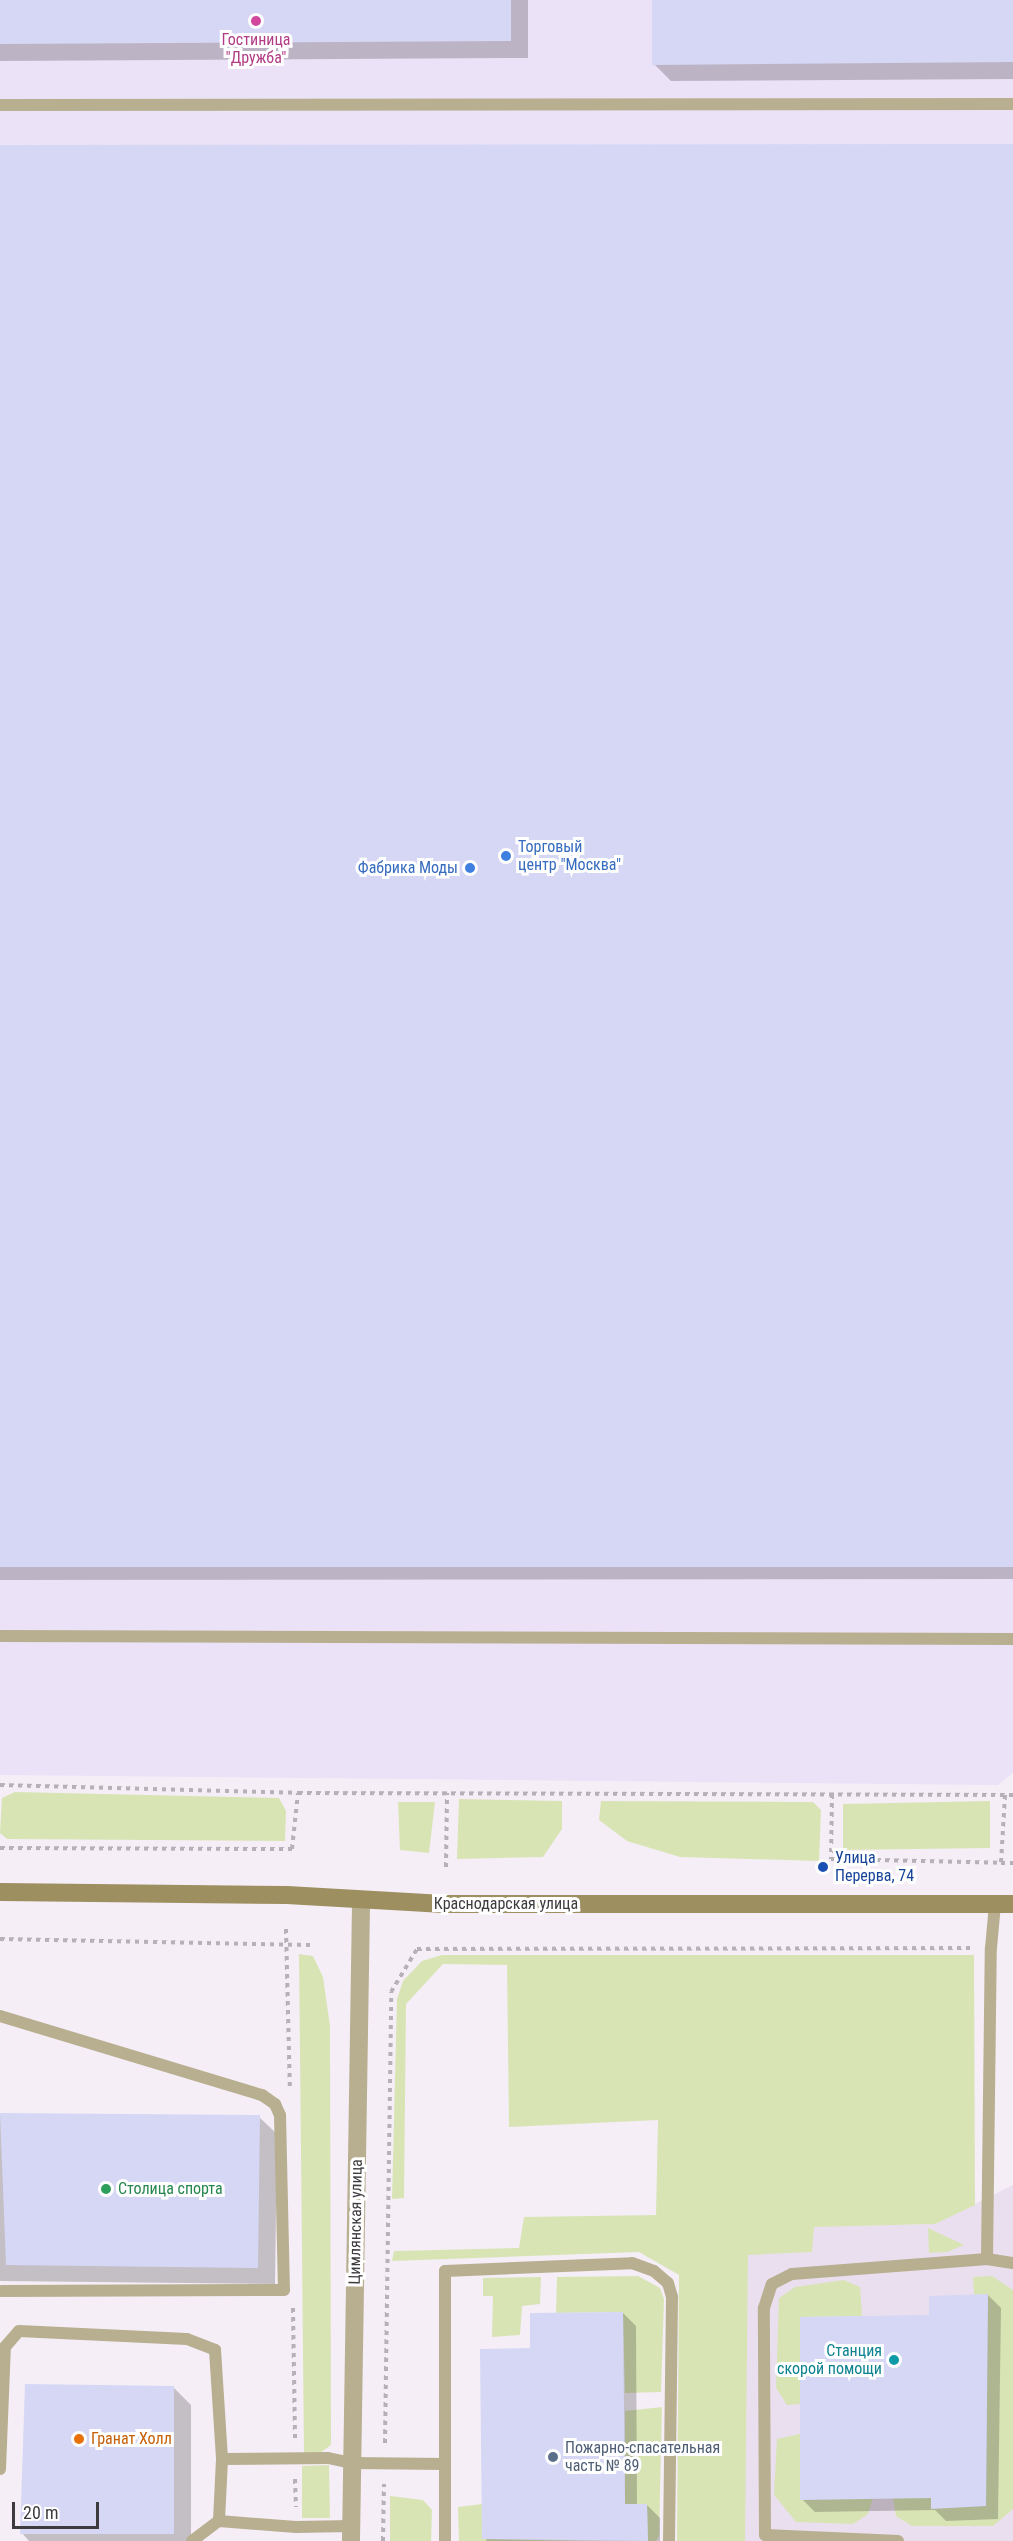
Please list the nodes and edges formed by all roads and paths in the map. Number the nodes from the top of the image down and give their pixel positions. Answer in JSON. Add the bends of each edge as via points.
{"nodes":[{"id":1,"x":1013,"y":104,"type":"edge"},
{"id":2,"x":0,"y":105,"type":"edge"},
{"id":3,"x":0,"y":1636,"type":"edge"},
{"id":4,"x":1013,"y":1639,"type":"edge"},
{"id":5,"x":0,"y":1785,"type":"edge"},
{"id":6,"x":298,"y":1793,"type":"junction"},
{"id":7,"x":447,"y":1793,"type":"junction"},
{"id":8,"x":832,"y":1794,"type":"junction"},
{"id":9,"x":1005,"y":1795,"type":"junction"},
{"id":10,"x":1013,"y":1795,"type":"edge"},
{"id":11,"x":0,"y":1848,"type":"edge"},
{"id":12,"x":1001,"y":1863,"type":"junction"},
{"id":13,"x":1013,"y":1863,"type":"edge"},
{"id":14,"x":446,"y":1867,"type":"dead end"},
{"id":15,"x":0,"y":1892,"type":"edge"},
{"id":16,"x":361,"y":1902,"type":"junction"},
{"id":17,"x":1004,"y":1904,"type":"edge"},
{"id":18,"x":286,"y":1929,"type":"dead end"},
{"id":19,"x":0,"y":1939,"type":"edge"},
{"id":20,"x":288,"y":1945,"type":"junction"},
{"id":21,"x":310,"y":1945,"type":"dead end"},
{"id":22,"x":991,"y":1948,"type":"junction"},
{"id":23,"x":0,"y":2016,"type":"edge"},
{"id":24,"x":987,"y":2259,"type":"junction"},
{"id":25,"x":1013,"y":2263,"type":"edge"},
{"id":26,"x":2,"y":2291,"type":"dead end"},
{"id":27,"x":222,"y":2459,"type":"junction"},
{"id":28,"x":352,"y":2463,"type":"junction"},
{"id":29,"x":385,"y":2464,"type":"junction"},
{"id":30,"x":445,"y":2464,"type":"junction"},
{"id":31,"x":0,"y":2469,"type":"edge"},
{"id":32,"x":219,"y":2521,"type":"junction"},
{"id":33,"x":352,"y":2534,"type":"edge"},
{"id":34,"x":192,"y":2541,"type":"edge"},
{"id":35,"x":383,"y":2541,"type":"edge"},
{"id":36,"x":445,"y":2541,"type":"edge"},
{"id":37,"x":669,"y":2541,"type":"edge"},
{"id":38,"x":898,"y":2541,"type":"edge"}],
"edges":[{"from":1,"to":2,"type":"lane"},
{"from":3,"to":4,"type":"lane"},
{"from":5,"to":6,"type":"path"},
{"from":6,"to":7,"type":"path"},
{"from":6,"to":11,"type":"path","via":[[292,1849]]},
{"from":7,"to":8,"type":"path"},
{"from":7,"to":14,"type":"path"},
{"from":8,"to":9,"type":"path"},
{"from":8,"to":12,"type":"path","via":[[831,1859]]},
{"from":9,"to":10,"type":"path"},
{"from":9,"to":12,"type":"path"},
{"from":12,"to":13,"type":"path"},
{"from":15,"to":16,"type":"street","name":"Краснодарская улица","via":[[287,1895]]},
{"from":16,"to":17,"type":"street","name":"Краснодарская улица"},
{"from":16,"to":28,"type":"street","name":"Цимлянская улица"},
{"from":17,"to":22,"type":"lane"},
{"from":18,"to":20,"type":"path"},
{"from":19,"to":20,"type":"path"},
{"from":20,"to":21,"type":"path"},
{"from":22,"to":24,"type":"lane"},
{"from":22,"to":29,"type":"path","via":[[417,1949],[391,1992]]},
{"from":23,"to":26,"type":"lane","via":[[262,2095],[275,2104],[280,2115],[284,2290]]},
{"from":24,"to":25,"type":"lane"},
{"from":24,"to":38,"type":"lane","via":[[792,2274],[772,2284],[764,2308],[765,2535]]},
{"from":27,"to":28,"type":"lane","via":[[328,2458]]},
{"from":27,"to":31,"type":"lane","via":[[214,2350],[187,2338],[19,2331],[5,2347]]},
{"from":27,"to":32,"type":"lane"},
{"from":28,"to":29,"type":"lane"},
{"from":28,"to":33,"type":"street","name":"Цимлянская улица"},
{"from":29,"to":30,"type":"lane"},
{"from":29,"to":35,"type":"path"},
{"from":30,"to":36,"type":"lane"},
{"from":30,"to":37,"type":"lane","via":[[445,2271],[632,2263],[654,2271],[668,2283],[672,2297]]},
{"from":32,"to":33,"type":"lane"},
{"from":32,"to":34,"type":"lane"}]}
